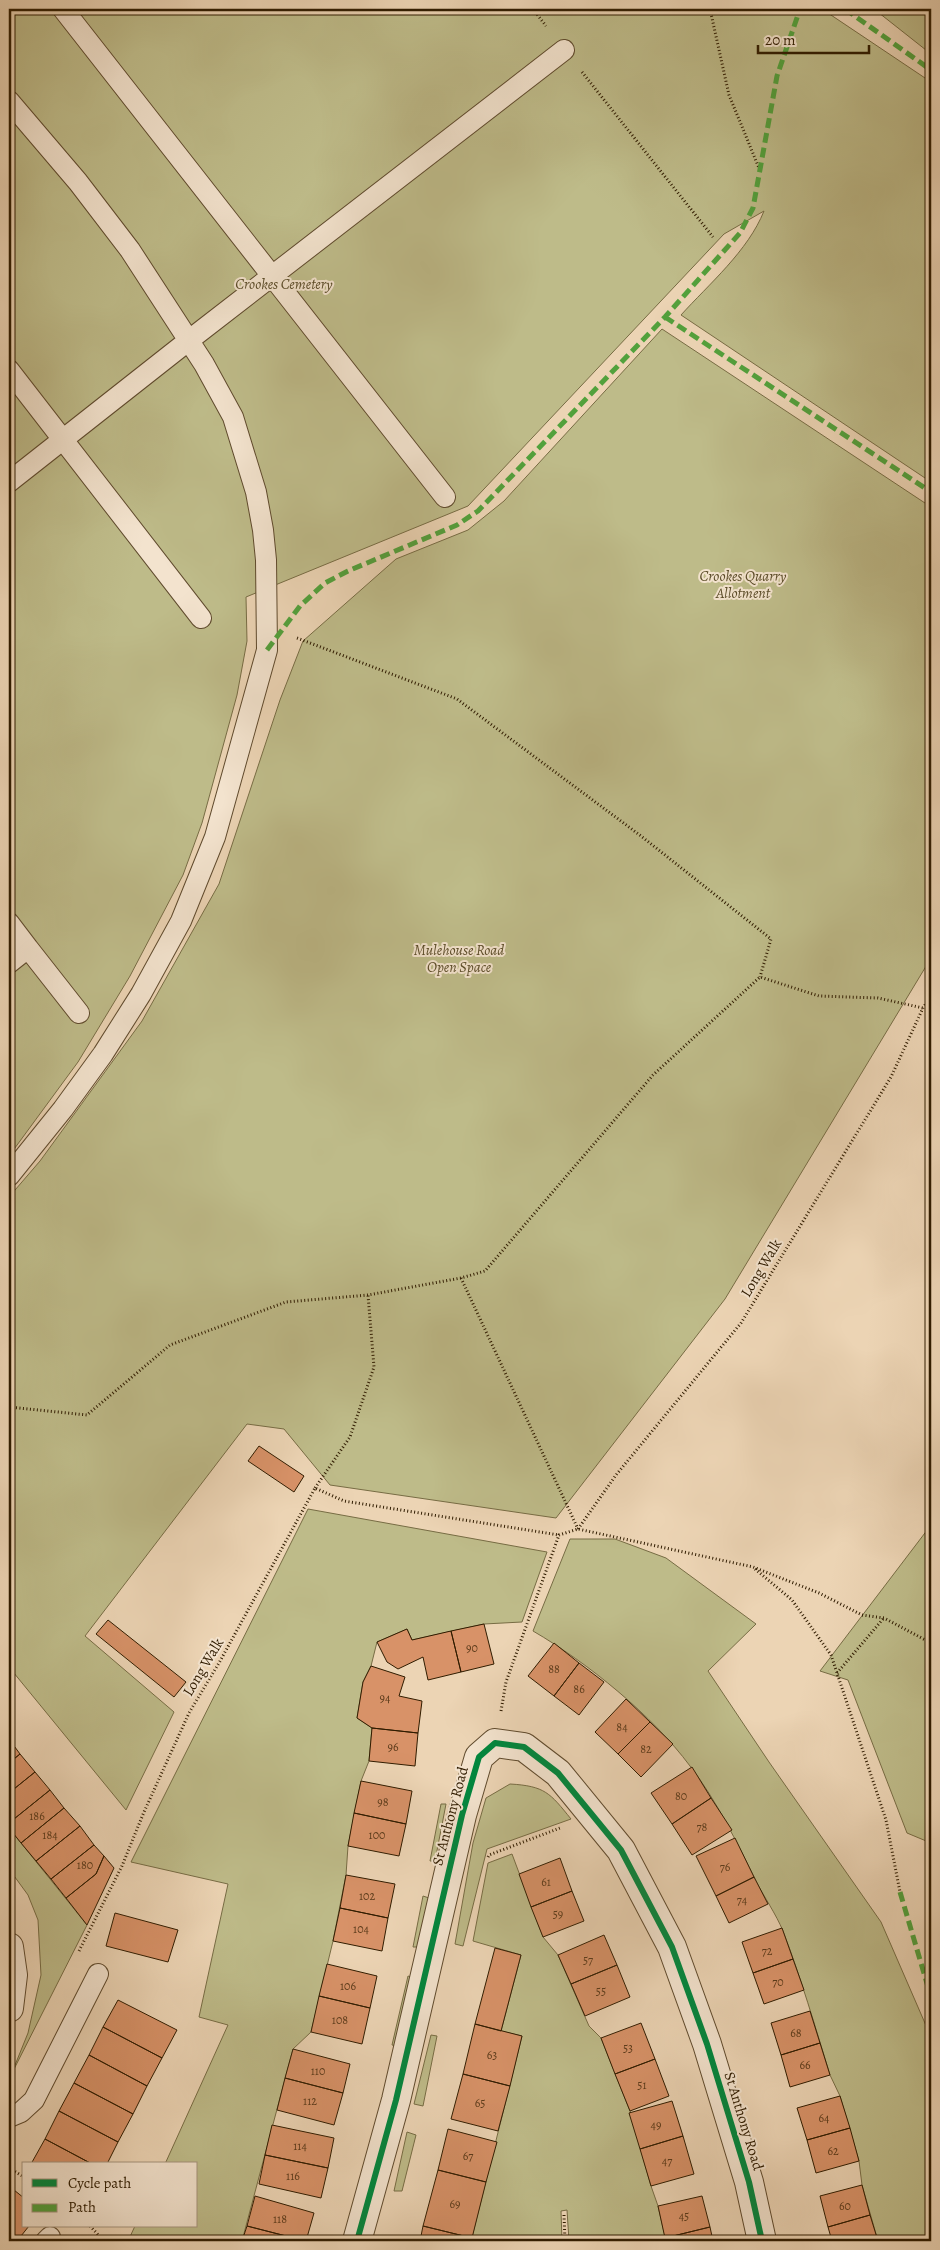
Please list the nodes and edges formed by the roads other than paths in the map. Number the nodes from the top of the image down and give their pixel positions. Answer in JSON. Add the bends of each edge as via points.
{"nodes":[{"id":1,"x":63,"y":9,"type":"edge"},
{"id":2,"x":564,"y":50,"type":"road end"},
{"id":3,"x":9,"y":101,"type":"edge"},
{"id":4,"x":273,"y":275,"type":"junction"},
{"id":5,"x":188,"y":341,"type":"junction"},
{"id":6,"x":9,"y":370,"type":"edge"},
{"id":7,"x":64,"y":440,"type":"junction"},
{"id":8,"x":9,"y":482,"type":"edge"},
{"id":9,"x":445,"y":497,"type":"dead end"},
{"id":10,"x":201,"y":618,"type":"dead end"},
{"id":11,"x":9,"y":923,"type":"edge"},
{"id":12,"x":28,"y":948,"type":"junction"},
{"id":13,"x":9,"y":963,"type":"edge"},
{"id":14,"x":80,"y":1013,"type":"dead end"},
{"id":15,"x":9,"y":1176,"type":"edge"},
{"id":16,"x":9,"y":1947,"type":"edge"},
{"id":17,"x":98,"y":1974,"type":"dead end"},
{"id":18,"x":9,"y":2008,"type":"edge"},
{"id":19,"x":9,"y":2117,"type":"edge"},
{"id":20,"x":357,"y":2241,"type":"edge"},
{"id":21,"x":762,"y":2241,"type":"edge"}],
"edges":[{"from":1,"to":4,"type":"lane"},
{"from":2,"to":4,"type":"lane"},
{"from":3,"to":5,"type":"lane","via":[[109,222],[153,282]]},
{"from":4,"to":5,"type":"lane"},
{"from":4,"to":9,"type":"lane"},
{"from":5,"to":7,"type":"lane"},
{"from":5,"to":15,"type":"lane","via":[[233,417],[256,492],[266,560],[267,650],[215,837],[181,921],[142,994],[103,1054]]},
{"from":6,"to":7,"type":"lane"},
{"from":7,"to":8,"type":"lane"},
{"from":7,"to":10,"type":"lane"},
{"from":11,"to":12,"type":"lane"},
{"from":12,"to":13,"type":"lane"},
{"from":12,"to":14,"type":"lane"},
{"from":16,"to":18,"type":"street","via":[[13,1975]]},
{"from":17,"to":19,"type":"lane","via":[[34,2100],[21,2112]]},
{"from":20,"to":21,"type":"street","name":"St Anthony Road","via":[[396,2100],[462,1815],[479,1757],[495,1743],[524,1747],[558,1773],[621,1850],[672,1947],[707,2044],[746,2173]]}]}
